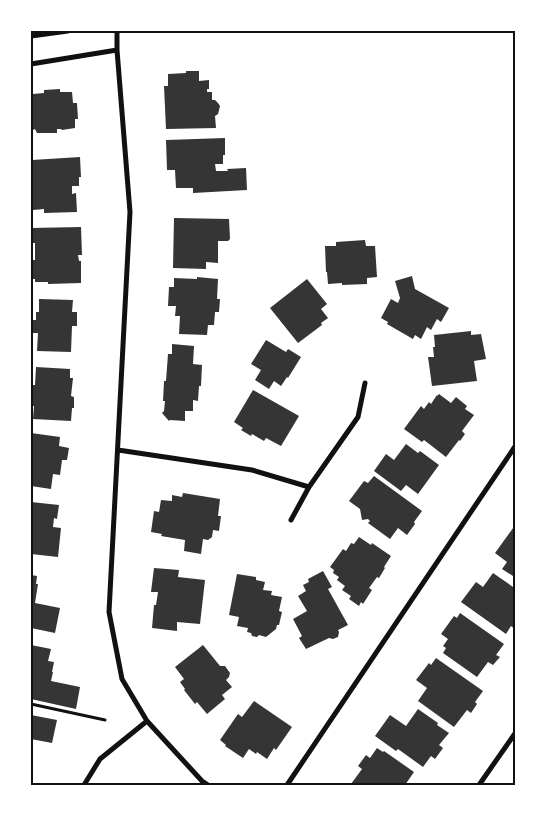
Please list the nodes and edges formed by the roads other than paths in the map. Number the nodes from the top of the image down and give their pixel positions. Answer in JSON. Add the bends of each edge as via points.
{"nodes":[{"id":1,"x":68,"y":31,"type":"edge"},
{"id":2,"x":116,"y":31,"type":"edge"},
{"id":3,"x":31,"y":36,"type":"edge"},
{"id":4,"x":117,"y":50,"type":"junction"},
{"id":5,"x":31,"y":64,"type":"edge"},
{"id":6,"x":365,"y":383,"type":"dead end"},
{"id":7,"x":516,"y":445,"type":"edge"},
{"id":8,"x":118,"y":450,"type":"junction"},
{"id":9,"x":309,"y":487,"type":"junction"},
{"id":10,"x":291,"y":520,"type":"dead end"},
{"id":11,"x":147,"y":721,"type":"junction"},
{"id":12,"x":516,"y":732,"type":"edge"},
{"id":13,"x":84,"y":785,"type":"edge"},
{"id":14,"x":208,"y":785,"type":"edge"},
{"id":15,"x":287,"y":785,"type":"edge"},
{"id":16,"x":479,"y":785,"type":"edge"}],
"edges":[{"from":1,"to":3,"type":"street"},
{"from":2,"to":4,"type":"street"},
{"from":4,"to":5,"type":"street"},
{"from":4,"to":8,"type":"street","via":[[130,212]]},
{"from":6,"to":9,"type":"street","via":[[358,418]]},
{"from":7,"to":15,"type":"street"},
{"from":8,"to":9,"type":"street","via":[[252,470]]},
{"from":8,"to":11,"type":"street","via":[[109,612],[122,679]]},
{"from":9,"to":10,"type":"street"},
{"from":11,"to":13,"type":"street","via":[[100,759]]},
{"from":11,"to":14,"type":"street"},
{"from":12,"to":16,"type":"street"}]}
